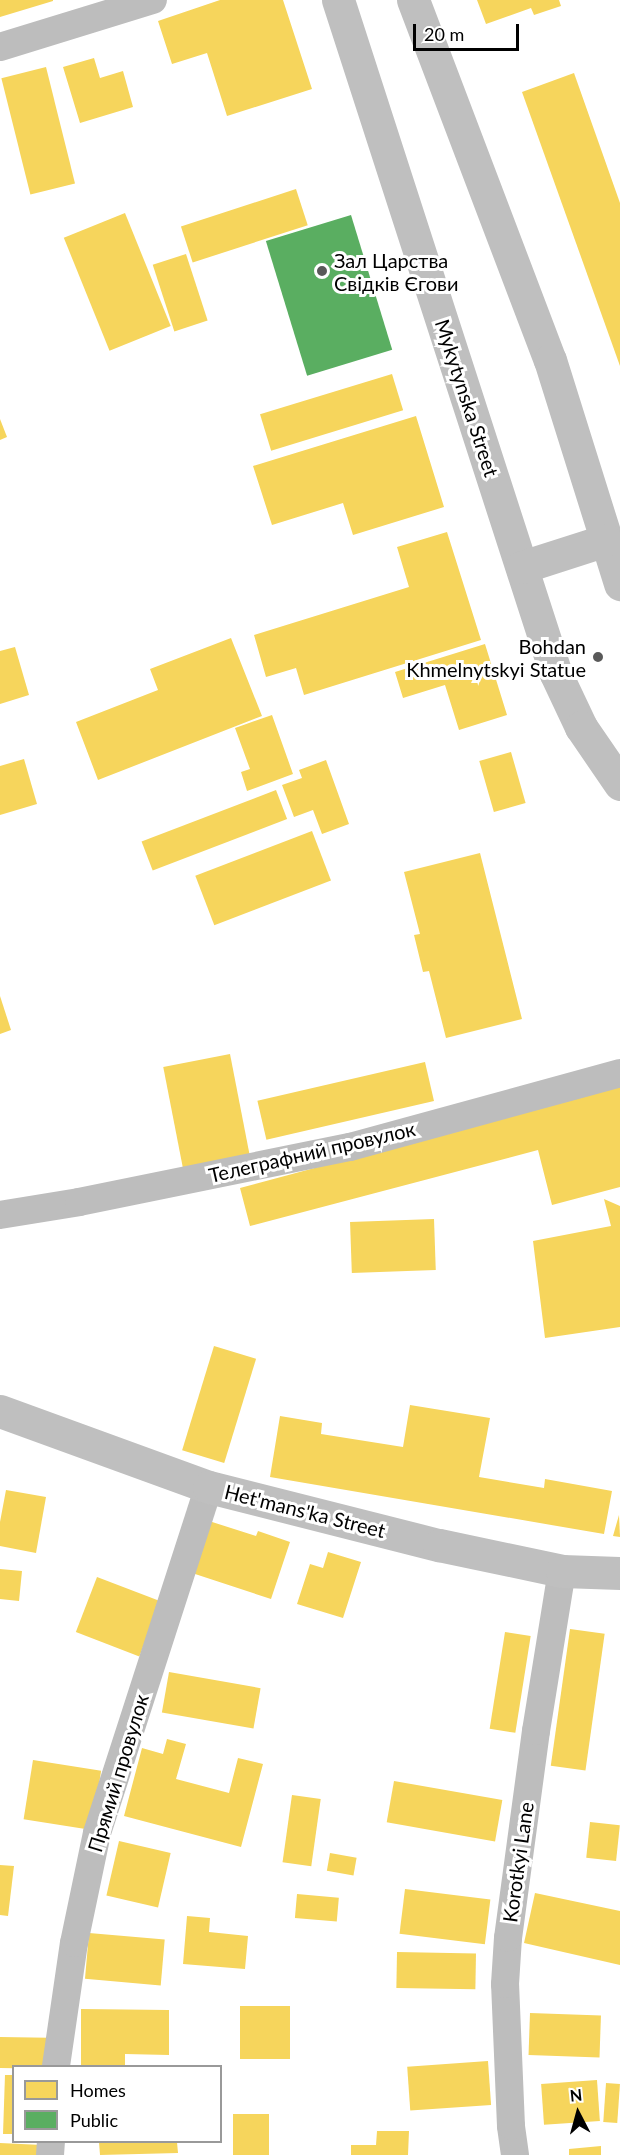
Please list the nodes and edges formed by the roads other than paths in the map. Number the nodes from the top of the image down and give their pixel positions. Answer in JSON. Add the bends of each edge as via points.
{"nodes":[{"id":1,"x":153,"y":0,"type":"edge"},
{"id":2,"x":338,"y":0,"type":"edge"},
{"id":3,"x":413,"y":0,"type":"edge"},
{"id":4,"x":0,"y":47,"type":"edge"},
{"id":5,"x":606,"y":540,"type":"junction"},
{"id":6,"x":522,"y":567,"type":"junction"},
{"id":7,"x":620,"y":584,"type":"edge"},
{"id":8,"x":620,"y":784,"type":"edge"},
{"id":9,"x":620,"y":1073,"type":"edge"},
{"id":10,"x":0,"y":1215,"type":"edge"},
{"id":11,"x":0,"y":1411,"type":"edge"},
{"id":12,"x":209,"y":1487,"type":"junction"},
{"id":13,"x":562,"y":1571,"type":"junction"},
{"id":14,"x":620,"y":1573,"type":"edge"},
{"id":15,"x":56,"y":2065,"type":"edge"},
{"id":16,"x":515,"y":2155,"type":"edge"}],
"edges":[{"from":1,"to":4,"type":"street"},
{"from":2,"to":6,"type":"street","name":"Mykytynska Street"},
{"from":3,"to":5,"type":"street","via":[[550,360]]},
{"from":5,"to":6,"type":"street"},
{"from":5,"to":7,"type":"street"},
{"from":6,"to":8,"type":"street","name":"Mykytynska Street","via":[[568,701]]},
{"from":9,"to":10,"type":"street","name":"Телеграфний провулок","via":[[350,1147]]},
{"from":11,"to":12,"type":"street","name":"Het'mans'ka Street"},
{"from":12,"to":13,"type":"street","name":"Het'mans'ka Street","via":[[439,1545]]},
{"from":12,"to":15,"type":"street","name":"Прямий провулок","via":[[97,1833],[74,1943]]},
{"from":13,"to":14,"type":"street","name":"Het'mans'ka Street"},
{"from":13,"to":16,"type":"street","name":"Korotkyi Lane","via":[[508,1938],[505,1984]]}]}
